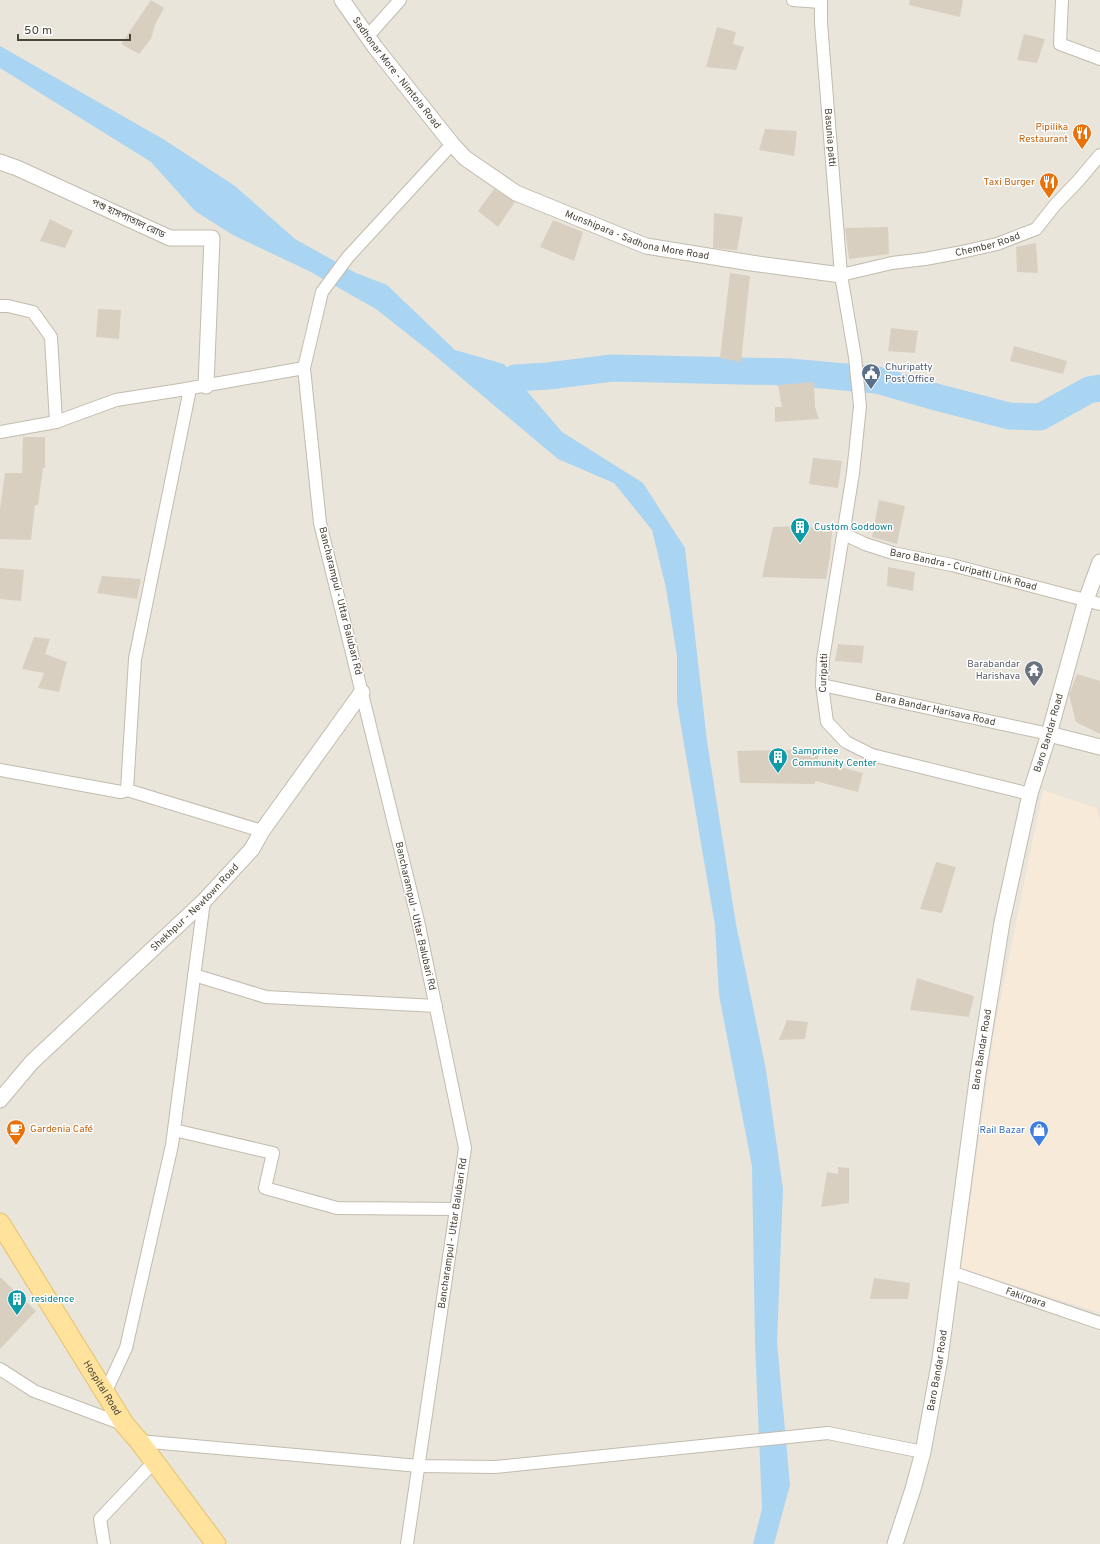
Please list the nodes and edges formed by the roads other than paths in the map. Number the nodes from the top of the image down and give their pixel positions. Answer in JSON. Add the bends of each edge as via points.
{"nodes":[{"id":1,"x":342,"y":0,"type":"edge"},
{"id":2,"x":400,"y":0,"type":"edge"},
{"id":3,"x":793,"y":0,"type":"edge"},
{"id":4,"x":1062,"y":0,"type":"edge"},
{"id":5,"x":821,"y":1,"type":"edge"},
{"id":6,"x":367,"y":37,"type":"junction"},
{"id":7,"x":1100,"y":59,"type":"edge"},
{"id":8,"x":452,"y":144,"type":"junction"},
{"id":9,"x":1100,"y":155,"type":"edge"},
{"id":10,"x":0,"y":162,"type":"edge"},
{"id":11,"x":841,"y":275,"type":"junction"},
{"id":12,"x":0,"y":306,"type":"edge"},
{"id":13,"x":855,"y":357,"type":"joint"},
{"id":14,"x":304,"y":368,"type":"junction"},
{"id":15,"x":206,"y":386,"type":"junction"},
{"id":16,"x":190,"y":388,"type":"junction"},
{"id":17,"x":56,"y":422,"type":"junction"},
{"id":18,"x":0,"y":432,"type":"edge"},
{"id":19,"x":844,"y":534,"type":"junction"},
{"id":20,"x":1100,"y":562,"type":"edge"},
{"id":21,"x":1093,"y":602,"type":"edge"},
{"id":22,"x":822,"y":685,"type":"junction"},
{"id":23,"x":362,"y":692,"type":"junction"},
{"id":24,"x":1049,"y":734,"type":"junction"},
{"id":25,"x":1100,"y":747,"type":"edge"},
{"id":26,"x":0,"y":770,"type":"edge"},
{"id":27,"x":127,"y":790,"type":"junction"},
{"id":28,"x":1030,"y":794,"type":"junction"},
{"id":29,"x":262,"y":831,"type":"junction"},
{"id":30,"x":204,"y":901,"type":"junction"},
{"id":31,"x":194,"y":975,"type":"junction"},
{"id":32,"x":436,"y":1006,"type":"junction"},
{"id":33,"x":0,"y":1100,"type":"edge"},
{"id":34,"x":174,"y":1130,"type":"junction"},
{"id":35,"x":456,"y":1209,"type":"junction"},
{"id":36,"x":0,"y":1223,"type":"edge"},
{"id":37,"x":951,"y":1272,"type":"junction"},
{"id":38,"x":1100,"y":1323,"type":"edge"},
{"id":39,"x":0,"y":1369,"type":"edge"},
{"id":40,"x":105,"y":1393,"type":"junction"},
{"id":41,"x":125,"y":1425,"type":"junction"},
{"id":42,"x":139,"y":1441,"type":"junction"},
{"id":43,"x":923,"y":1452,"type":"junction"},
{"id":44,"x":154,"y":1462,"type":"junction"},
{"id":45,"x":419,"y":1466,"type":"junction"},
{"id":46,"x":104,"y":1544,"type":"edge"},
{"id":47,"x":216,"y":1544,"type":"edge"},
{"id":48,"x":408,"y":1544,"type":"edge"},
{"id":49,"x":895,"y":1544,"type":"edge"}],
"edges":[{"from":1,"to":6,"type":"street","name":"Sadhonar More - Nimtola Road"},
{"from":2,"to":6,"type":"street"},
{"from":3,"to":5,"type":"street"},
{"from":4,"to":7,"type":"street","via":[[1060,44]]},
{"from":5,"to":11,"type":"street","name":"Basunia patti"},
{"from":6,"to":8,"type":"street","name":"Sadhonar More - Nimtola Road"},
{"from":8,"to":11,"type":"street","name":"Munshipara - Sadhona More Road","via":[[465,158],[516,193],[646,246]]},
{"from":8,"to":14,"type":"street","name":"Bancharampul - Uttar Balubari Rd","via":[[348,257],[322,292]]},
{"from":9,"to":11,"type":"street","name":"Chember Road","via":[[1036,229],[997,244]]},
{"from":10,"to":15,"type":"street","name":"পশু হাসপাতাল রোড","via":[[170,238],[212,238]]},
{"from":11,"to":13,"type":"street","name":"Basunia patti"},
{"from":12,"to":17,"type":"street","via":[[33,312],[51,337]]},
{"from":13,"to":19,"type":"street","name":"Curipatti","via":[[860,406]]},
{"from":14,"to":15,"type":"street"},
{"from":14,"to":23,"type":"street","name":"Bancharampul - Uttar Balubari Rd","via":[[320,523]]},
{"from":15,"to":16,"type":"street"},
{"from":16,"to":17,"type":"street","via":[[116,400]]},
{"from":16,"to":27,"type":"street","via":[[136,659]]},
{"from":17,"to":18,"type":"street"},
{"from":19,"to":21,"type":"street","name":"Baro Bandra - Curipatti Link Road","via":[[893,553],[952,565]]},
{"from":19,"to":22,"type":"street","name":"Curipatti","via":[[823,659]]},
{"from":20,"to":21,"type":"street","name":"Baro Bandar Road"},
{"from":21,"to":24,"type":"street","name":"Baro Bandar Road"},
{"from":22,"to":24,"type":"street","name":"Bara Bandar Harisava Road"},
{"from":22,"to":28,"type":"street","name":"Curipatti","via":[[827,722],[846,742],[872,755]]},
{"from":23,"to":29,"type":"street","name":"Shekhpur - Newtown Road"},
{"from":23,"to":32,"type":"street","name":"Bancharampul - Uttar Balubari Rd"},
{"from":24,"to":25,"type":"street"},
{"from":24,"to":28,"type":"street","name":"Baro Bandar Road"},
{"from":26,"to":27,"type":"street","via":[[121,792]]},
{"from":27,"to":29,"type":"street"},
{"from":28,"to":37,"type":"street","name":"Baro Bandar Road","via":[[1002,922]]},
{"from":29,"to":30,"type":"street","name":"Shekhpur - Newtown Road","via":[[252,849]]},
{"from":30,"to":31,"type":"street"},
{"from":30,"to":33,"type":"street","name":"Shekhpur - Newtown Road","via":[[32,1062]]},
{"from":31,"to":32,"type":"street","via":[[266,997]]},
{"from":31,"to":34,"type":"street"},
{"from":32,"to":35,"type":"street","name":"Bancharampul - Uttar Balubari Rd","via":[[465,1148]]},
{"from":34,"to":35,"type":"street","via":[[273,1153],[265,1188],[337,1208]]},
{"from":34,"to":40,"type":"street","via":[[126,1348]]},
{"from":35,"to":45,"type":"street","name":"Bancharampul - Uttar Balubari Rd"},
{"from":36,"to":40,"type":"main road","name":"Hospital Road"},
{"from":37,"to":38,"type":"street","name":"Fakirpara"},
{"from":37,"to":43,"type":"street","name":"Baro Bandar Road","via":[[940,1359]]},
{"from":39,"to":41,"type":"street","via":[[34,1391]]},
{"from":40,"to":41,"type":"main road","name":"Hospital Road"},
{"from":41,"to":42,"type":"main road","name":"Hospital Road"},
{"from":42,"to":44,"type":"main road","name":"Hospital Road"},
{"from":42,"to":45,"type":"street"},
{"from":43,"to":45,"type":"street","via":[[828,1433],[495,1467]]},
{"from":43,"to":49,"type":"street","name":"Baro Bandar Road"},
{"from":44,"to":46,"type":"street","via":[[100,1519]]},
{"from":44,"to":47,"type":"main road","name":"Hospital Road"},
{"from":45,"to":48,"type":"street","name":"Bancharampul - Uttar Balubari Rd"}]}
